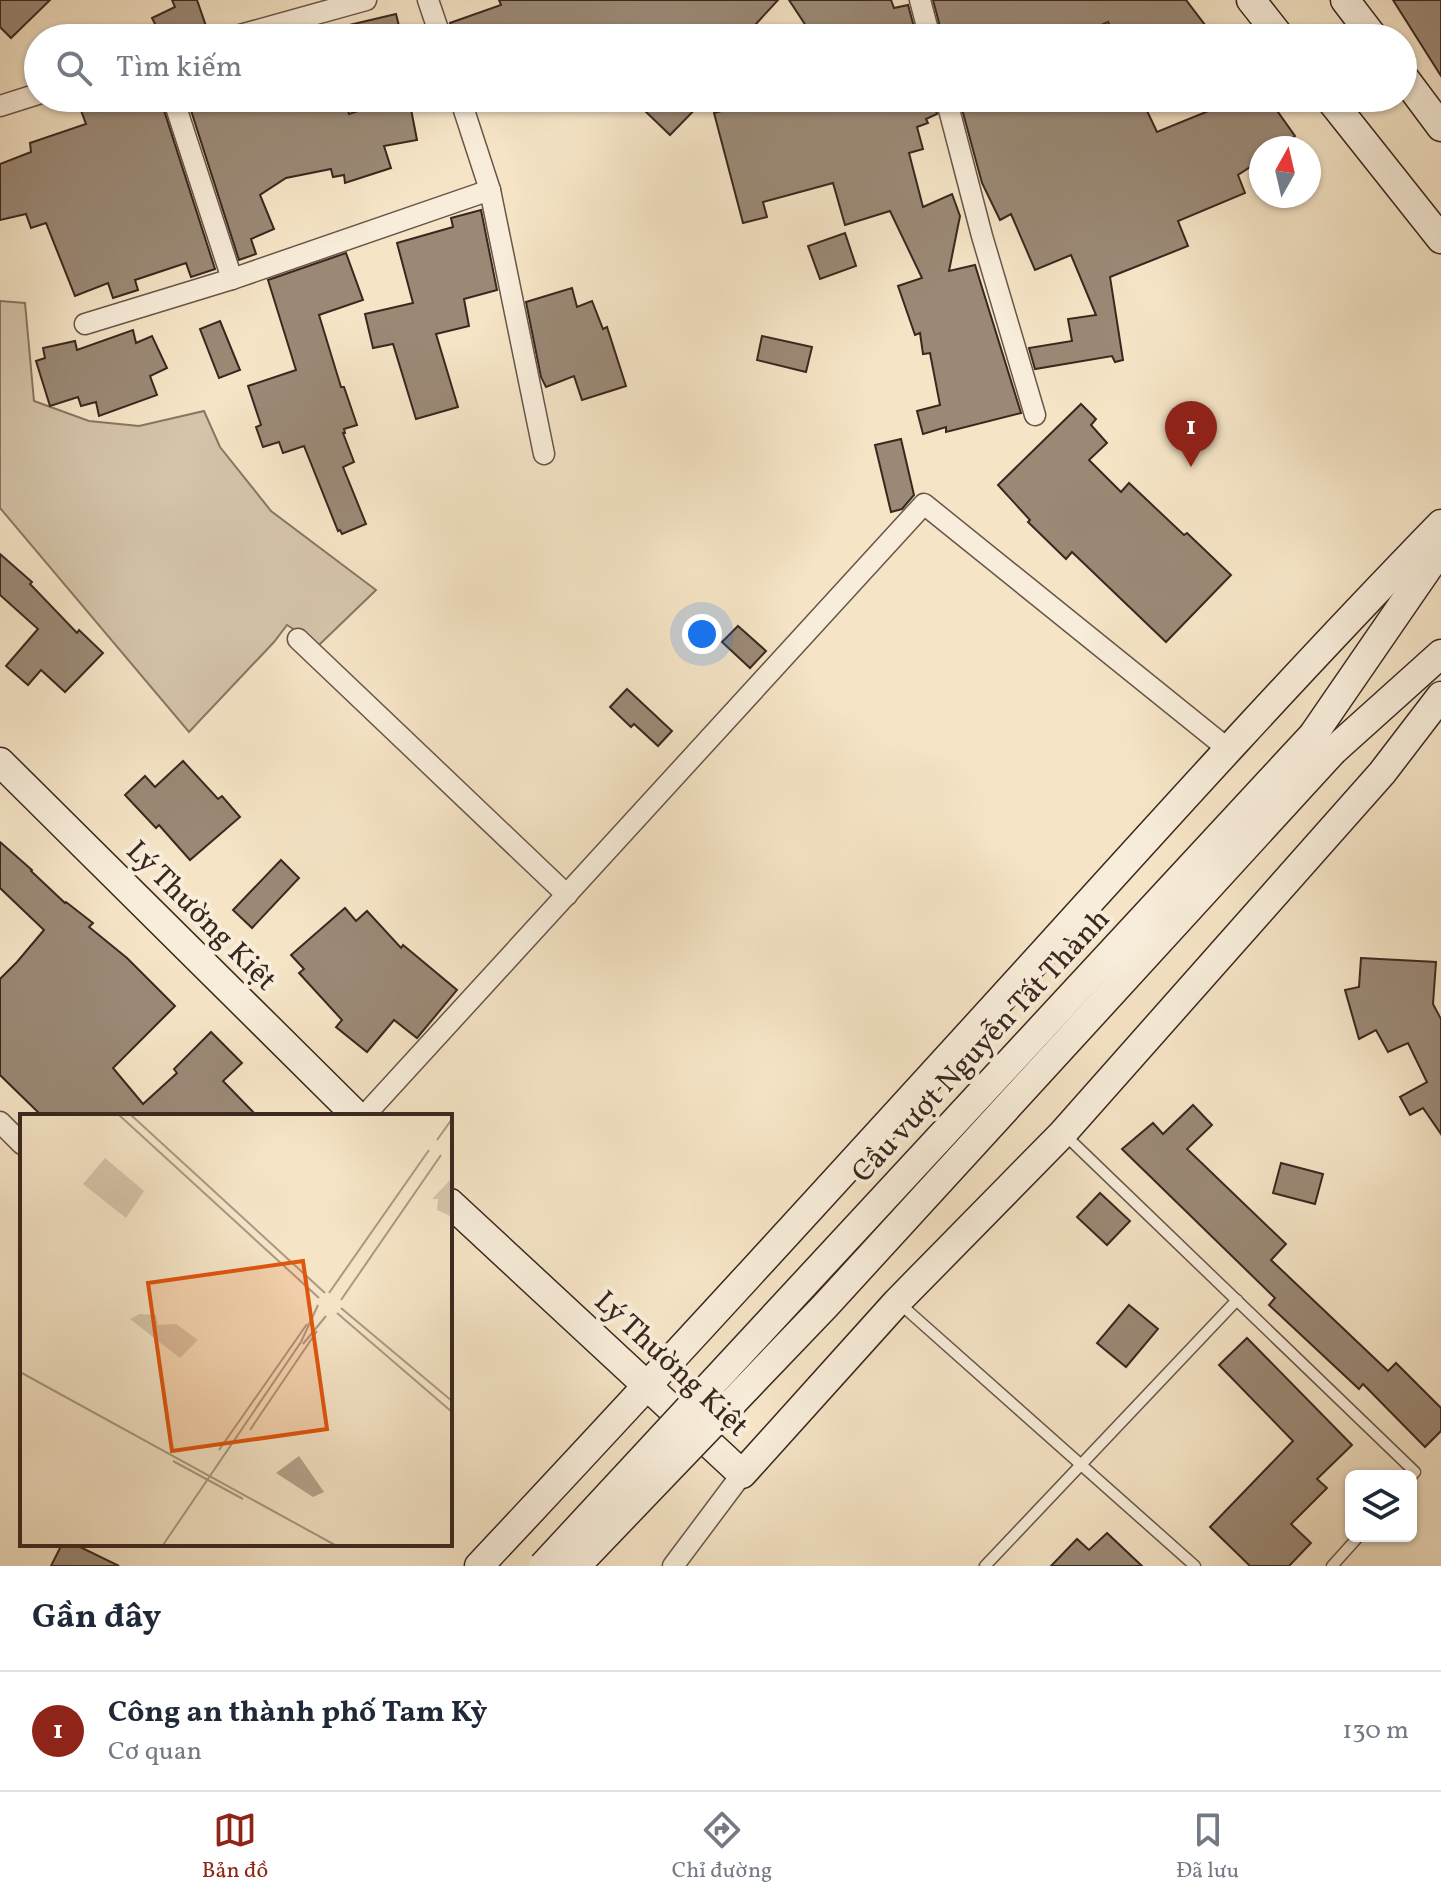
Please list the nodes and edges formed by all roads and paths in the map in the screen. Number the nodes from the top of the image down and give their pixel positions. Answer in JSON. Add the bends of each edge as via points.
{"nodes":[{"id":1,"x":366,"y":0,"type":"edge"},
{"id":2,"x":428,"y":0,"type":"edge"},
{"id":3,"x":920,"y":0,"type":"edge"},
{"id":4,"x":1251,"y":0,"type":"edge"},
{"id":5,"x":1345,"y":0,"type":"edge"},
{"id":6,"x":279,"y":24,"type":"edge"},
{"id":7,"x":436,"y":24,"type":"edge"},
{"id":8,"x":926,"y":24,"type":"edge"},
{"id":9,"x":1270,"y":24,"type":"edge"},
{"id":10,"x":1363,"y":24,"type":"edge"},
{"id":11,"x":1417,"y":95,"type":"edge"},
{"id":12,"x":24,"y":98,"type":"edge"},
{"id":13,"x":0,"y":106,"type":"edge"},
{"id":14,"x":178,"y":112,"type":"edge"},
{"id":15,"x":465,"y":112,"type":"edge"},
{"id":16,"x":950,"y":112,"type":"edge"},
{"id":17,"x":1340,"y":112,"type":"edge"},
{"id":18,"x":1441,"y":127,"type":"edge"},
{"id":19,"x":490,"y":190,"type":"junction"},
{"id":20,"x":1441,"y":239,"type":"edge"},
{"id":21,"x":232,"y":279,"type":"junction"},
{"id":22,"x":85,"y":324,"type":"dead end"},
{"id":23,"x":1035,"y":415,"type":"dead end"},
{"id":24,"x":544,"y":454,"type":"dead end"},
{"id":25,"x":1441,"y":524,"type":"edge"},
{"id":26,"x":1441,"y":549,"type":"edge"},
{"id":27,"x":298,"y":639,"type":"dead end"},
{"id":28,"x":1441,"y":654,"type":"edge"},
{"id":29,"x":1441,"y":696,"type":"edge"},
{"id":30,"x":1323,"y":743,"type":"junction"},
{"id":31,"x":1228,"y":749,"type":"junction"},
{"id":32,"x":0,"y":762,"type":"edge"},
{"id":33,"x":567,"y":895,"type":"junction"},
{"id":34,"x":355,"y":1114,"type":"edge"},
{"id":35,"x":366,"y":1114,"type":"edge"},
{"id":36,"x":0,"y":1122,"type":"edge"},
{"id":37,"x":1063,"y":1133,"type":"junction"},
{"id":38,"x":20,"y":1142,"type":"edge"},
{"id":39,"x":452,"y":1205,"type":"edge"},
{"id":40,"x":1237,"y":1300,"type":"junction"},
{"id":41,"x":897,"y":1302,"type":"junction"},
{"id":42,"x":647,"y":1387,"type":"junction"},
{"id":43,"x":1081,"y":1465,"type":"junction"},
{"id":44,"x":1413,"y":1470,"type":"edge"},
{"id":45,"x":742,"y":1474,"type":"junction"},
{"id":46,"x":1354,"y":1542,"type":"edge"},
{"id":47,"x":479,"y":1566,"type":"edge"},
{"id":48,"x":543,"y":1566,"type":"edge"},
{"id":49,"x":576,"y":1566,"type":"edge"},
{"id":50,"x":673,"y":1566,"type":"edge"},
{"id":51,"x":985,"y":1566,"type":"edge"},
{"id":52,"x":1195,"y":1566,"type":"edge"},
{"id":53,"x":1332,"y":1566,"type":"edge"}],
"edges":[{"from":1,"to":6,"type":"street"},
{"from":2,"to":7,"type":"street"},
{"from":3,"to":8,"type":"street"},
{"from":4,"to":9,"type":"main road"},
{"from":5,"to":10,"type":"main road"},
{"from":11,"to":18,"type":"main road"},
{"from":12,"to":13,"type":"street"},
{"from":14,"to":21,"type":"street"},
{"from":15,"to":19,"type":"street"},
{"from":16,"to":23,"type":"street"},
{"from":17,"to":20,"type":"main road"},
{"from":19,"to":21,"type":"street"},
{"from":19,"to":24,"type":"street"},
{"from":21,"to":22,"type":"street"},
{"from":25,"to":31,"type":"main road"},
{"from":26,"to":30,"type":"main road","name":"Cầu vượt Nguyễn Tất Thành"},
{"from":27,"to":33,"type":"street"},
{"from":28,"to":30,"type":"main road","name":"Cầu vượt Nguyễn Tất Thành"},
{"from":29,"to":37,"type":"main road","via":[[1382,773]]},
{"from":30,"to":48,"type":"main road","name":"Cầu vượt Nguyễn Tất Thành","bridge":true},
{"from":30,"to":49,"type":"main road","name":"Cầu vượt Nguyễn Tất Thành","bridge":true,"via":[[826,1305]]},
{"from":31,"to":33,"type":"street","via":[[924,504]]},
{"from":31,"to":42,"type":"main road"},
{"from":32,"to":34,"type":"main road","name":"Lý Thường Kiệt"},
{"from":33,"to":35,"type":"street"},
{"from":36,"to":38,"type":"street"},
{"from":37,"to":40,"type":"lane"},
{"from":37,"to":41,"type":"main road"},
{"from":39,"to":42,"type":"main road","name":"Lý Thường Kiệt"},
{"from":40,"to":43,"type":"lane"},
{"from":40,"to":44,"type":"lane"},
{"from":41,"to":43,"type":"lane"},
{"from":41,"to":45,"type":"main road"},
{"from":42,"to":45,"type":"main road","name":"Lý Thường Kiệt"},
{"from":42,"to":47,"type":"main road"},
{"from":43,"to":51,"type":"lane"},
{"from":43,"to":52,"type":"lane"},
{"from":45,"to":50,"type":"street"},
{"from":46,"to":53,"type":"lane"}]}
